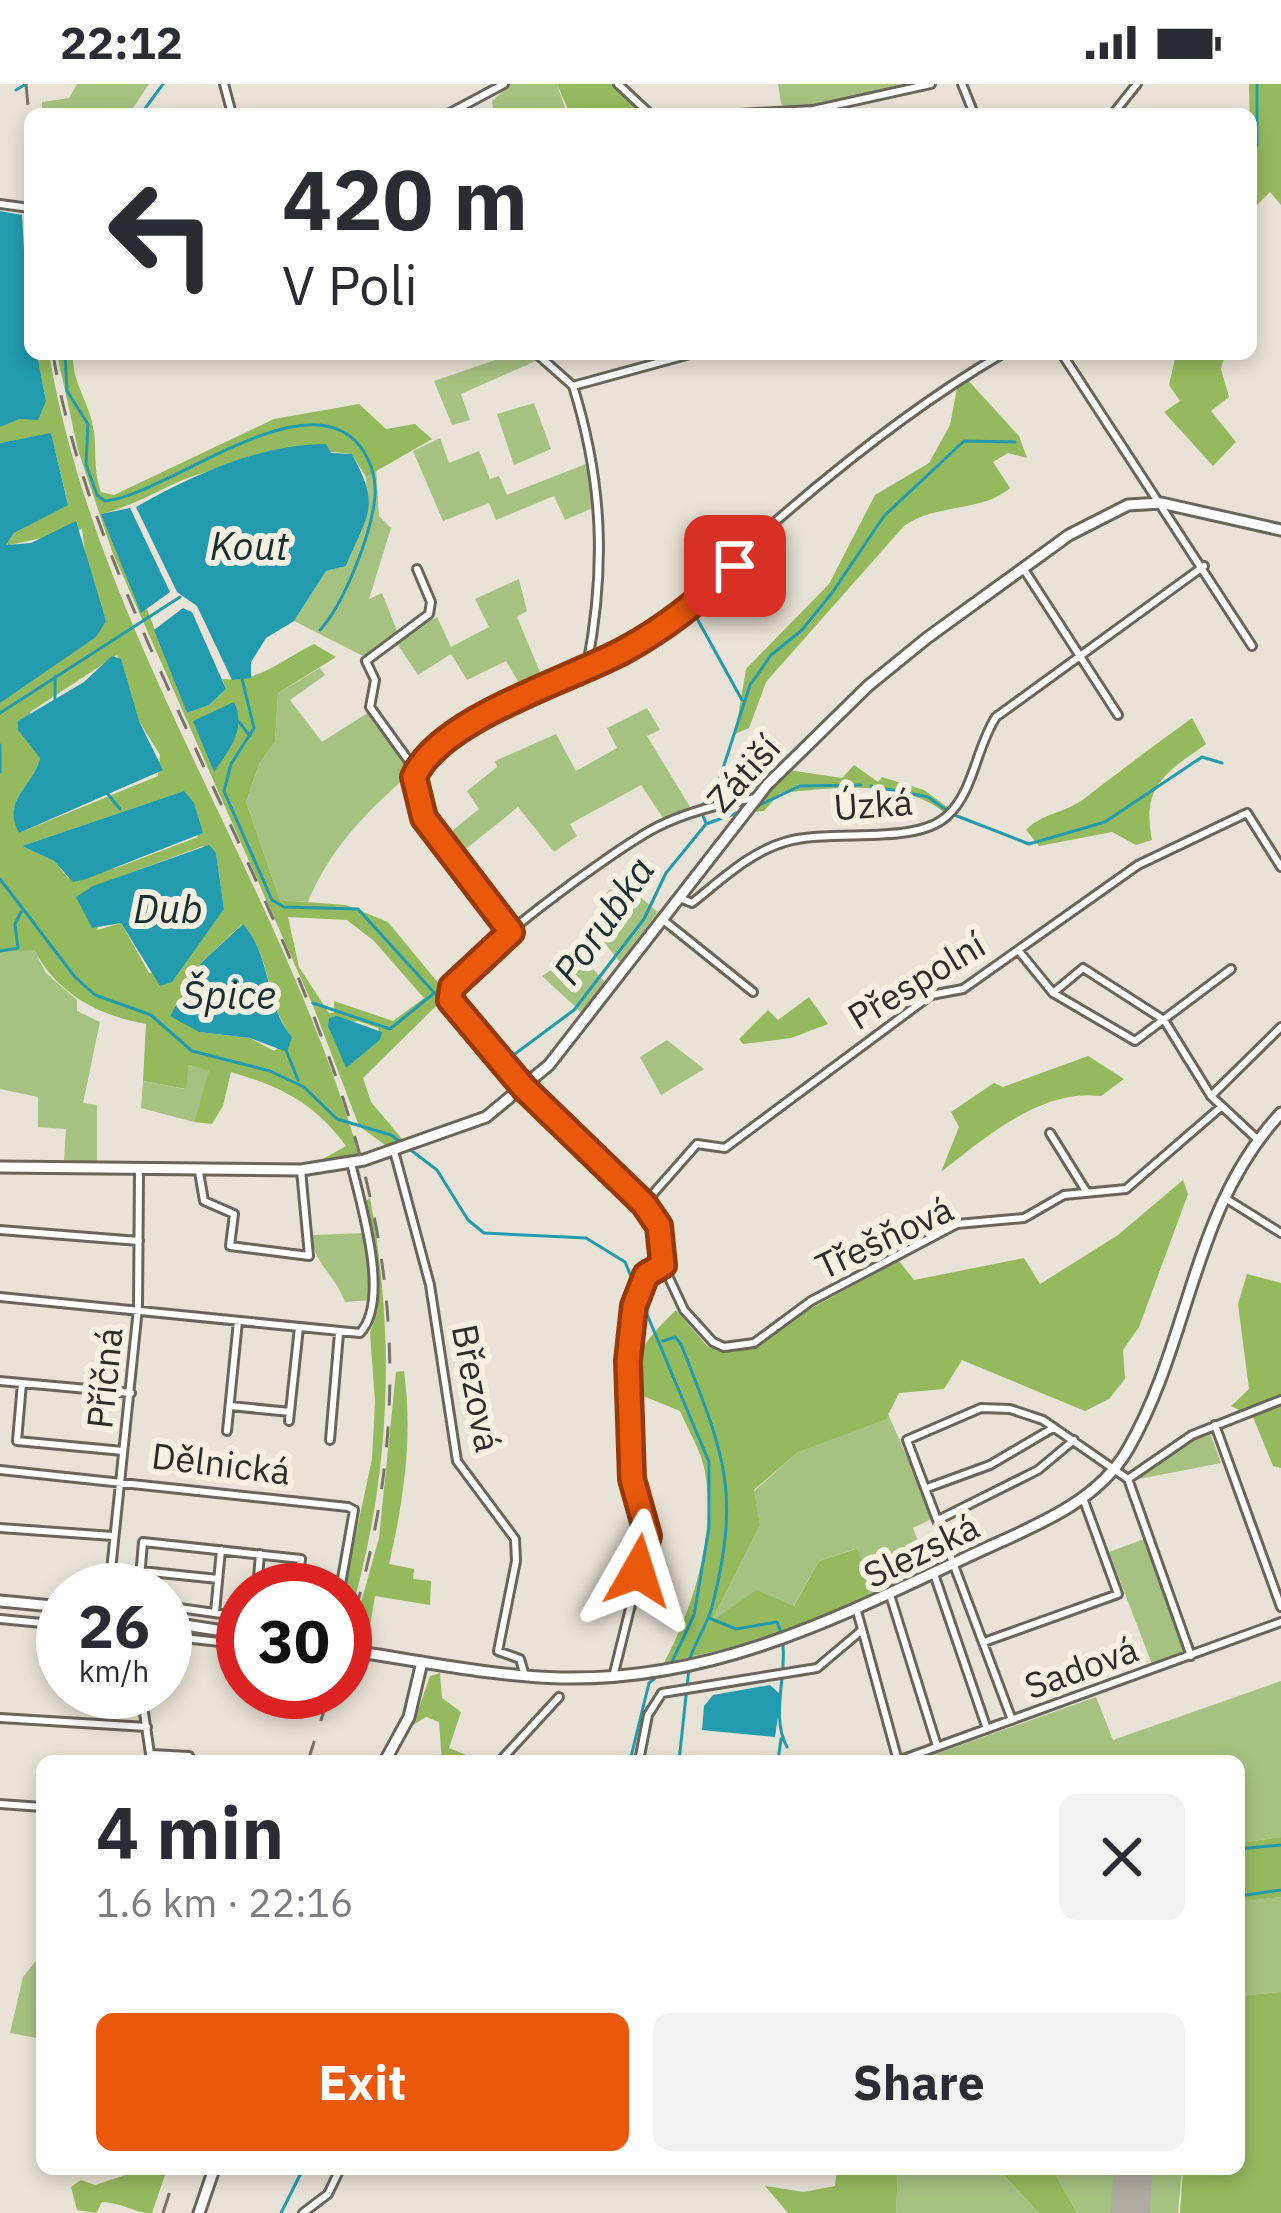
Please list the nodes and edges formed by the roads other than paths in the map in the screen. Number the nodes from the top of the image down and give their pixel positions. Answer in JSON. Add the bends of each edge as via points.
{"nodes":[{"id":1,"x":504,"y":84,"type":"edge"},
{"id":2,"x":619,"y":84,"type":"edge"},
{"id":3,"x":931,"y":84,"type":"edge"},
{"id":4,"x":1137,"y":84,"type":"edge"},
{"id":5,"x":459,"y":108,"type":"edge"},
{"id":6,"x":644,"y":108,"type":"edge"},
{"id":7,"x":822,"y":108,"type":"edge"},
{"id":8,"x":1118,"y":108,"type":"edge"},
{"id":9,"x":544,"y":360,"type":"edge"},
{"id":10,"x":668,"y":360,"type":"edge"},
{"id":11,"x":991,"y":360,"type":"edge"},
{"id":12,"x":1065,"y":360,"type":"edge"},
{"id":13,"x":573,"y":386,"type":"junction"},
{"id":14,"x":1160,"y":503,"type":"junction"},
{"id":15,"x":1281,"y":530,"type":"edge"},
{"id":16,"x":1204,"y":566,"type":"junction"},
{"id":17,"x":1023,"y":568,"type":"junction"},
{"id":18,"x":417,"y":569,"type":"dead end"},
{"id":19,"x":1252,"y":646,"type":"dead end"},
{"id":20,"x":1079,"y":653,"type":"junction"},
{"id":21,"x":587,"y":668,"type":"junction"},
{"id":22,"x":1118,"y":716,"type":"dead end"},
{"id":23,"x":416,"y":772,"type":"junction"},
{"id":24,"x":756,"y":798,"type":"junction"},
{"id":25,"x":1281,"y":867,"type":"edge"},
{"id":26,"x":676,"y":896,"type":"junction"},
{"id":27,"x":661,"y":918,"type":"junction"},
{"id":28,"x":511,"y":932,"type":"junction"},
{"id":29,"x":1018,"y":950,"type":"junction"},
{"id":30,"x":1232,"y":969,"type":"dead end"},
{"id":31,"x":753,"y":992,"type":"dead end"},
{"id":32,"x":1053,"y":993,"type":"junction"},
{"id":33,"x":1164,"y":1020,"type":"junction"},
{"id":34,"x":1281,"y":1027,"type":"edge"},
{"id":35,"x":526,"y":1087,"type":"junction"},
{"id":36,"x":1211,"y":1096,"type":"junction"},
{"id":37,"x":1221,"y":1107,"type":"junction"},
{"id":38,"x":1281,"y":1113,"type":"edge"},
{"id":39,"x":1051,"y":1132,"type":"dead end"},
{"id":40,"x":1257,"y":1139,"type":"junction"},
{"id":41,"x":394,"y":1151,"type":"junction"},
{"id":42,"x":351,"y":1162,"type":"junction"},
{"id":43,"x":0,"y":1167,"type":"edge"},
{"id":44,"x":302,"y":1170,"type":"junction"},
{"id":45,"x":139,"y":1171,"type":"junction"},
{"id":46,"x":199,"y":1172,"type":"junction"},
{"id":47,"x":1085,"y":1191,"type":"junction"},
{"id":48,"x":1222,"y":1196,"type":"junction"},
{"id":49,"x":644,"y":1204,"type":"junction"},
{"id":50,"x":0,"y":1231,"type":"edge"},
{"id":51,"x":1281,"y":1233,"type":"edge"},
{"id":52,"x":139,"y":1241,"type":"junction"},
{"id":53,"x":663,"y":1265,"type":"junction"},
{"id":54,"x":0,"y":1297,"type":"edge"},
{"id":55,"x":138,"y":1308,"type":"junction"},
{"id":56,"x":238,"y":1319,"type":"junction"},
{"id":57,"x":299,"y":1327,"type":"junction"},
{"id":58,"x":339,"y":1333,"type":"junction"},
{"id":59,"x":0,"y":1381,"type":"edge"},
{"id":60,"x":22,"y":1383,"type":"junction"},
{"id":61,"x":131,"y":1393,"type":"junction"},
{"id":62,"x":1281,"y":1400,"type":"edge"},
{"id":63,"x":230,"y":1406,"type":"junction"},
{"id":64,"x":1215,"y":1426,"type":"junction"},
{"id":65,"x":1054,"y":1427,"type":"junction"},
{"id":66,"x":227,"y":1431,"type":"dead end"},
{"id":67,"x":330,"y":1440,"type":"dead end"},
{"id":68,"x":1074,"y":1440,"type":"junction"},
{"id":69,"x":124,"y":1451,"type":"junction"},
{"id":70,"x":0,"y":1470,"type":"edge"},
{"id":71,"x":1113,"y":1470,"type":"junction"},
{"id":72,"x":119,"y":1478,"type":"junction"},
{"id":73,"x":1128,"y":1479,"type":"junction"},
{"id":74,"x":927,"y":1488,"type":"junction"},
{"id":75,"x":1083,"y":1498,"type":"junction"},
{"id":76,"x":940,"y":1519,"type":"junction"},
{"id":77,"x":0,"y":1528,"type":"edge"},
{"id":78,"x":113,"y":1536,"type":"junction"},
{"id":79,"x":221,"y":1550,"type":"junction"},
{"id":80,"x":260,"y":1554,"type":"junction"},
{"id":81,"x":957,"y":1562,"type":"junction"},
{"id":82,"x":111,"y":1563,"type":"edge"},
{"id":83,"x":142,"y":1563,"type":"edge"},
{"id":84,"x":220,"y":1563,"type":"edge"},
{"id":85,"x":259,"y":1563,"type":"edge"},
{"id":86,"x":300,"y":1563,"type":"edge"},
{"id":87,"x":346,"y":1563,"type":"edge"},
{"id":88,"x":934,"y":1574,"type":"junction"},
{"id":89,"x":890,"y":1595,"type":"junction"},
{"id":90,"x":216,"y":1596,"type":"edge"},
{"id":91,"x":0,"y":1601,"type":"edge"},
{"id":92,"x":36,"y":1604,"type":"edge"},
{"id":93,"x":1281,"y":1607,"type":"edge"},
{"id":94,"x":192,"y":1610,"type":"edge"},
{"id":95,"x":857,"y":1611,"type":"junction"},
{"id":96,"x":214,"y":1613,"type":"joint"},
{"id":97,"x":0,"y":1619,"type":"edge"},
{"id":98,"x":36,"y":1622,"type":"edge"},
{"id":99,"x":1281,"y":1622,"type":"edge"},
{"id":100,"x":862,"y":1630,"type":"junction"},
{"id":101,"x":984,"y":1642,"type":"junction"},
{"id":102,"x":372,"y":1653,"type":"edge"},
{"id":103,"x":1191,"y":1656,"type":"junction"},
{"id":104,"x":422,"y":1661,"type":"junction"},
{"id":105,"x":525,"y":1676,"type":"junction"},
{"id":106,"x":613,"y":1677,"type":"junction"},
{"id":107,"x":559,"y":1697,"type":"dead end"},
{"id":108,"x":0,"y":1718,"type":"edge"},
{"id":109,"x":146,"y":1719,"type":"edge"},
{"id":110,"x":1012,"y":1720,"type":"junction"},
{"id":111,"x":147,"y":1727,"type":"junction"},
{"id":112,"x":987,"y":1729,"type":"junction"},
{"id":113,"x":937,"y":1746,"type":"junction"},
{"id":114,"x":151,"y":1755,"type":"edge"},
{"id":115,"x":388,"y":1755,"type":"edge"},
{"id":116,"x":506,"y":1755,"type":"edge"},
{"id":117,"x":640,"y":1755,"type":"edge"},
{"id":118,"x":896,"y":1755,"type":"edge"},
{"id":119,"x":914,"y":1755,"type":"edge"},
{"id":120,"x":0,"y":1804,"type":"edge"},
{"id":121,"x":36,"y":1807,"type":"edge"},
{"id":122,"x":212,"y":2175,"type":"edge"},
{"id":123,"x":337,"y":2175,"type":"edge"},
{"id":124,"x":199,"y":2213,"type":"edge"},
{"id":125,"x":303,"y":2213,"type":"edge"}],
"edges":[{"from":1,"to":5,"type":"street"},
{"from":2,"to":6,"type":"street"},
{"from":3,"to":7,"type":"street"},
{"from":4,"to":8,"type":"street"},
{"from":9,"to":13,"type":"street"},
{"from":10,"to":13,"type":"street"},
{"from":11,"to":21,"type":"street","via":[[823,483],[681,617]]},
{"from":12,"to":14,"type":"street"},
{"from":13,"to":21,"type":"street","via":[[600,497],[602,576]]},
{"from":14,"to":15,"type":"street","name":"Zátiší"},
{"from":14,"to":16,"type":"street"},
{"from":14,"to":17,"type":"street","name":"Zátiší","via":[[1103,514]]},
{"from":16,"to":19,"type":"street"},
{"from":16,"to":20,"type":"street","name":"Úzká"},
{"from":17,"to":20,"type":"street"},
{"from":17,"to":24,"type":"street","name":"Zátiší","via":[[868,686]]},
{"from":18,"to":23,"type":"street","via":[[429,614],[366,661],[375,680],[370,707]]},
{"from":20,"to":22,"type":"street"},
{"from":20,"to":26,"type":"street","name":"Úzká","via":[[996,717],[958,803],[933,826],[785,842],[692,903]]},
{"from":21,"to":23,"type":"street","via":[[473,723]]},
{"from":23,"to":28,"type":"street","via":[[424,818]]},
{"from":24,"to":26,"type":"street","name":"Zátiší"},
{"from":24,"to":28,"type":"street","via":[[656,827]]},
{"from":25,"to":29,"type":"street","name":"Přespolní","via":[[1252,817],[1241,814],[1138,866]]},
{"from":26,"to":27,"type":"street","name":"Zátiší"},
{"from":27,"to":31,"type":"street"},
{"from":27,"to":35,"type":"street","name":"Zátiší"},
{"from":28,"to":35,"type":"street","via":[[448,993]]},
{"from":29,"to":32,"type":"street"},
{"from":29,"to":49,"type":"street","name":"Přespolní","via":[[964,989],[935,992],[725,1148],[697,1144]]},
{"from":30,"to":33,"type":"street"},
{"from":32,"to":33,"type":"street","via":[[1135,1041]]},
{"from":32,"to":33,"type":"street","via":[[1083,968]]},
{"from":33,"to":36,"type":"street"},
{"from":34,"to":36,"type":"street"},
{"from":35,"to":41,"type":"street","name":"Zátiší","via":[[486,1117]]},
{"from":35,"to":49,"type":"street"},
{"from":36,"to":37,"type":"street"},
{"from":37,"to":40,"type":"street"},
{"from":37,"to":47,"type":"street","name":"Třešňová","via":[[1126,1189]]},
{"from":38,"to":40,"type":"street","name":"Slezská"},
{"from":39,"to":47,"type":"street"},
{"from":40,"to":48,"type":"street","name":"Slezská"},
{"from":41,"to":42,"type":"street","name":"Zátiší"},
{"from":41,"to":105,"type":"street","name":"Březová","via":[[430,1285],[457,1461],[514,1539],[498,1651],[520,1659]]},
{"from":42,"to":44,"type":"street","name":"Zátiší"},
{"from":42,"to":58,"type":"street","via":[[374,1305],[360,1334]]},
{"from":43,"to":45,"type":"street","name":"Zátiší"},
{"from":44,"to":46,"type":"street","name":"Zátiší"},
{"from":44,"to":46,"type":"street","via":[[309,1256],[230,1246],[234,1214],[204,1201]]},
{"from":45,"to":46,"type":"street","name":"Zátiší"},
{"from":45,"to":52,"type":"street","name":"Příčná"},
{"from":47,"to":53,"type":"street","name":"Třešňová","via":[[1024,1218],[957,1224],[739,1346],[713,1342],[684,1310]]},
{"from":48,"to":51,"type":"street"},
{"from":48,"to":71,"type":"street","name":"Slezská","via":[[1142,1420]]},
{"from":49,"to":53,"type":"street","name":"Třešňová","via":[[659,1226]]},
{"from":50,"to":52,"type":"street"},
{"from":52,"to":55,"type":"street","name":"Příčná"},
{"from":53,"to":106,"type":"street","via":[[646,1275],[634,1306],[632,1479],[648,1536]]},
{"from":54,"to":55,"type":"street"},
{"from":55,"to":56,"type":"street"},
{"from":55,"to":61,"type":"street","name":"Příčná"},
{"from":56,"to":57,"type":"street"},
{"from":56,"to":63,"type":"street"},
{"from":57,"to":58,"type":"street"},
{"from":57,"to":63,"type":"street","via":[[290,1417]]},
{"from":58,"to":67,"type":"street"},
{"from":59,"to":60,"type":"street"},
{"from":60,"to":61,"type":"street"},
{"from":60,"to":69,"type":"street","via":[[17,1441]]},
{"from":61,"to":69,"type":"street","name":"Příčná"},
{"from":62,"to":64,"type":"street"},
{"from":63,"to":66,"type":"street"},
{"from":64,"to":73,"type":"street"},
{"from":64,"to":93,"type":"street"},
{"from":65,"to":68,"type":"street"},
{"from":65,"to":74,"type":"street","via":[[989,1465]]},
{"from":65,"to":74,"type":"street","via":[[1010,1409],[981,1408],[912,1434],[907,1440]]},
{"from":68,"to":71,"type":"street"},
{"from":68,"to":76,"type":"street","via":[[1038,1470]]},
{"from":69,"to":72,"type":"street","name":"Příčná"},
{"from":70,"to":72,"type":"street","name":"Dělnická"},
{"from":71,"to":73,"type":"street"},
{"from":71,"to":75,"type":"street","name":"Slezská"},
{"from":72,"to":78,"type":"street","name":"Příčná"},
{"from":72,"to":87,"type":"street","name":"Dělnická","via":[[348,1507],[355,1516]]},
{"from":73,"to":103,"type":"street"},
{"from":74,"to":76,"type":"street"},
{"from":75,"to":81,"type":"street","name":"Slezská"},
{"from":75,"to":101,"type":"street","via":[[1118,1594]]},
{"from":76,"to":81,"type":"street"},
{"from":77,"to":78,"type":"street"},
{"from":78,"to":82,"type":"street","name":"Příčná"},
{"from":79,"to":80,"type":"street"},
{"from":79,"to":83,"type":"street","via":[[143,1542]]},
{"from":79,"to":84,"type":"street"},
{"from":80,"to":85,"type":"street"},
{"from":80,"to":86,"type":"street"},
{"from":81,"to":88,"type":"street","name":"Slezská"},
{"from":81,"to":101,"type":"street"},
{"from":88,"to":89,"type":"street","name":"Slezská"},
{"from":88,"to":112,"type":"street"},
{"from":89,"to":95,"type":"street","name":"Slezská"},
{"from":89,"to":113,"type":"street"},
{"from":90,"to":96,"type":"street"},
{"from":91,"to":92,"type":"street"},
{"from":94,"to":96,"type":"street"},
{"from":95,"to":100,"type":"street"},
{"from":95,"to":106,"type":"street","name":"Slezská","via":[[750,1654]]},
{"from":97,"to":98,"type":"street"},
{"from":99,"to":103,"type":"street","name":"Sadová"},
{"from":100,"to":117,"type":"street","via":[[817,1667],[662,1693]]},
{"from":100,"to":118,"type":"street"},
{"from":101,"to":110,"type":"street"},
{"from":102,"to":104,"type":"street","name":"Slezská"},
{"from":103,"to":110,"type":"street","name":"Sadová"},
{"from":104,"to":105,"type":"street","name":"Slezská"},
{"from":104,"to":115,"type":"street","via":[[409,1717]]},
{"from":105,"to":106,"type":"street","name":"Slezská"},
{"from":107,"to":116,"type":"street"},
{"from":108,"to":111,"type":"street"},
{"from":109,"to":111,"type":"street"},
{"from":110,"to":112,"type":"street","name":"Sadová"},
{"from":111,"to":114,"type":"street"},
{"from":112,"to":113,"type":"street","name":"Sadová"},
{"from":113,"to":119,"type":"street","name":"Sadová"},
{"from":120,"to":121,"type":"street"},
{"from":122,"to":124,"type":"street"},
{"from":123,"to":125,"type":"street","via":[[321,2203]]}]}
